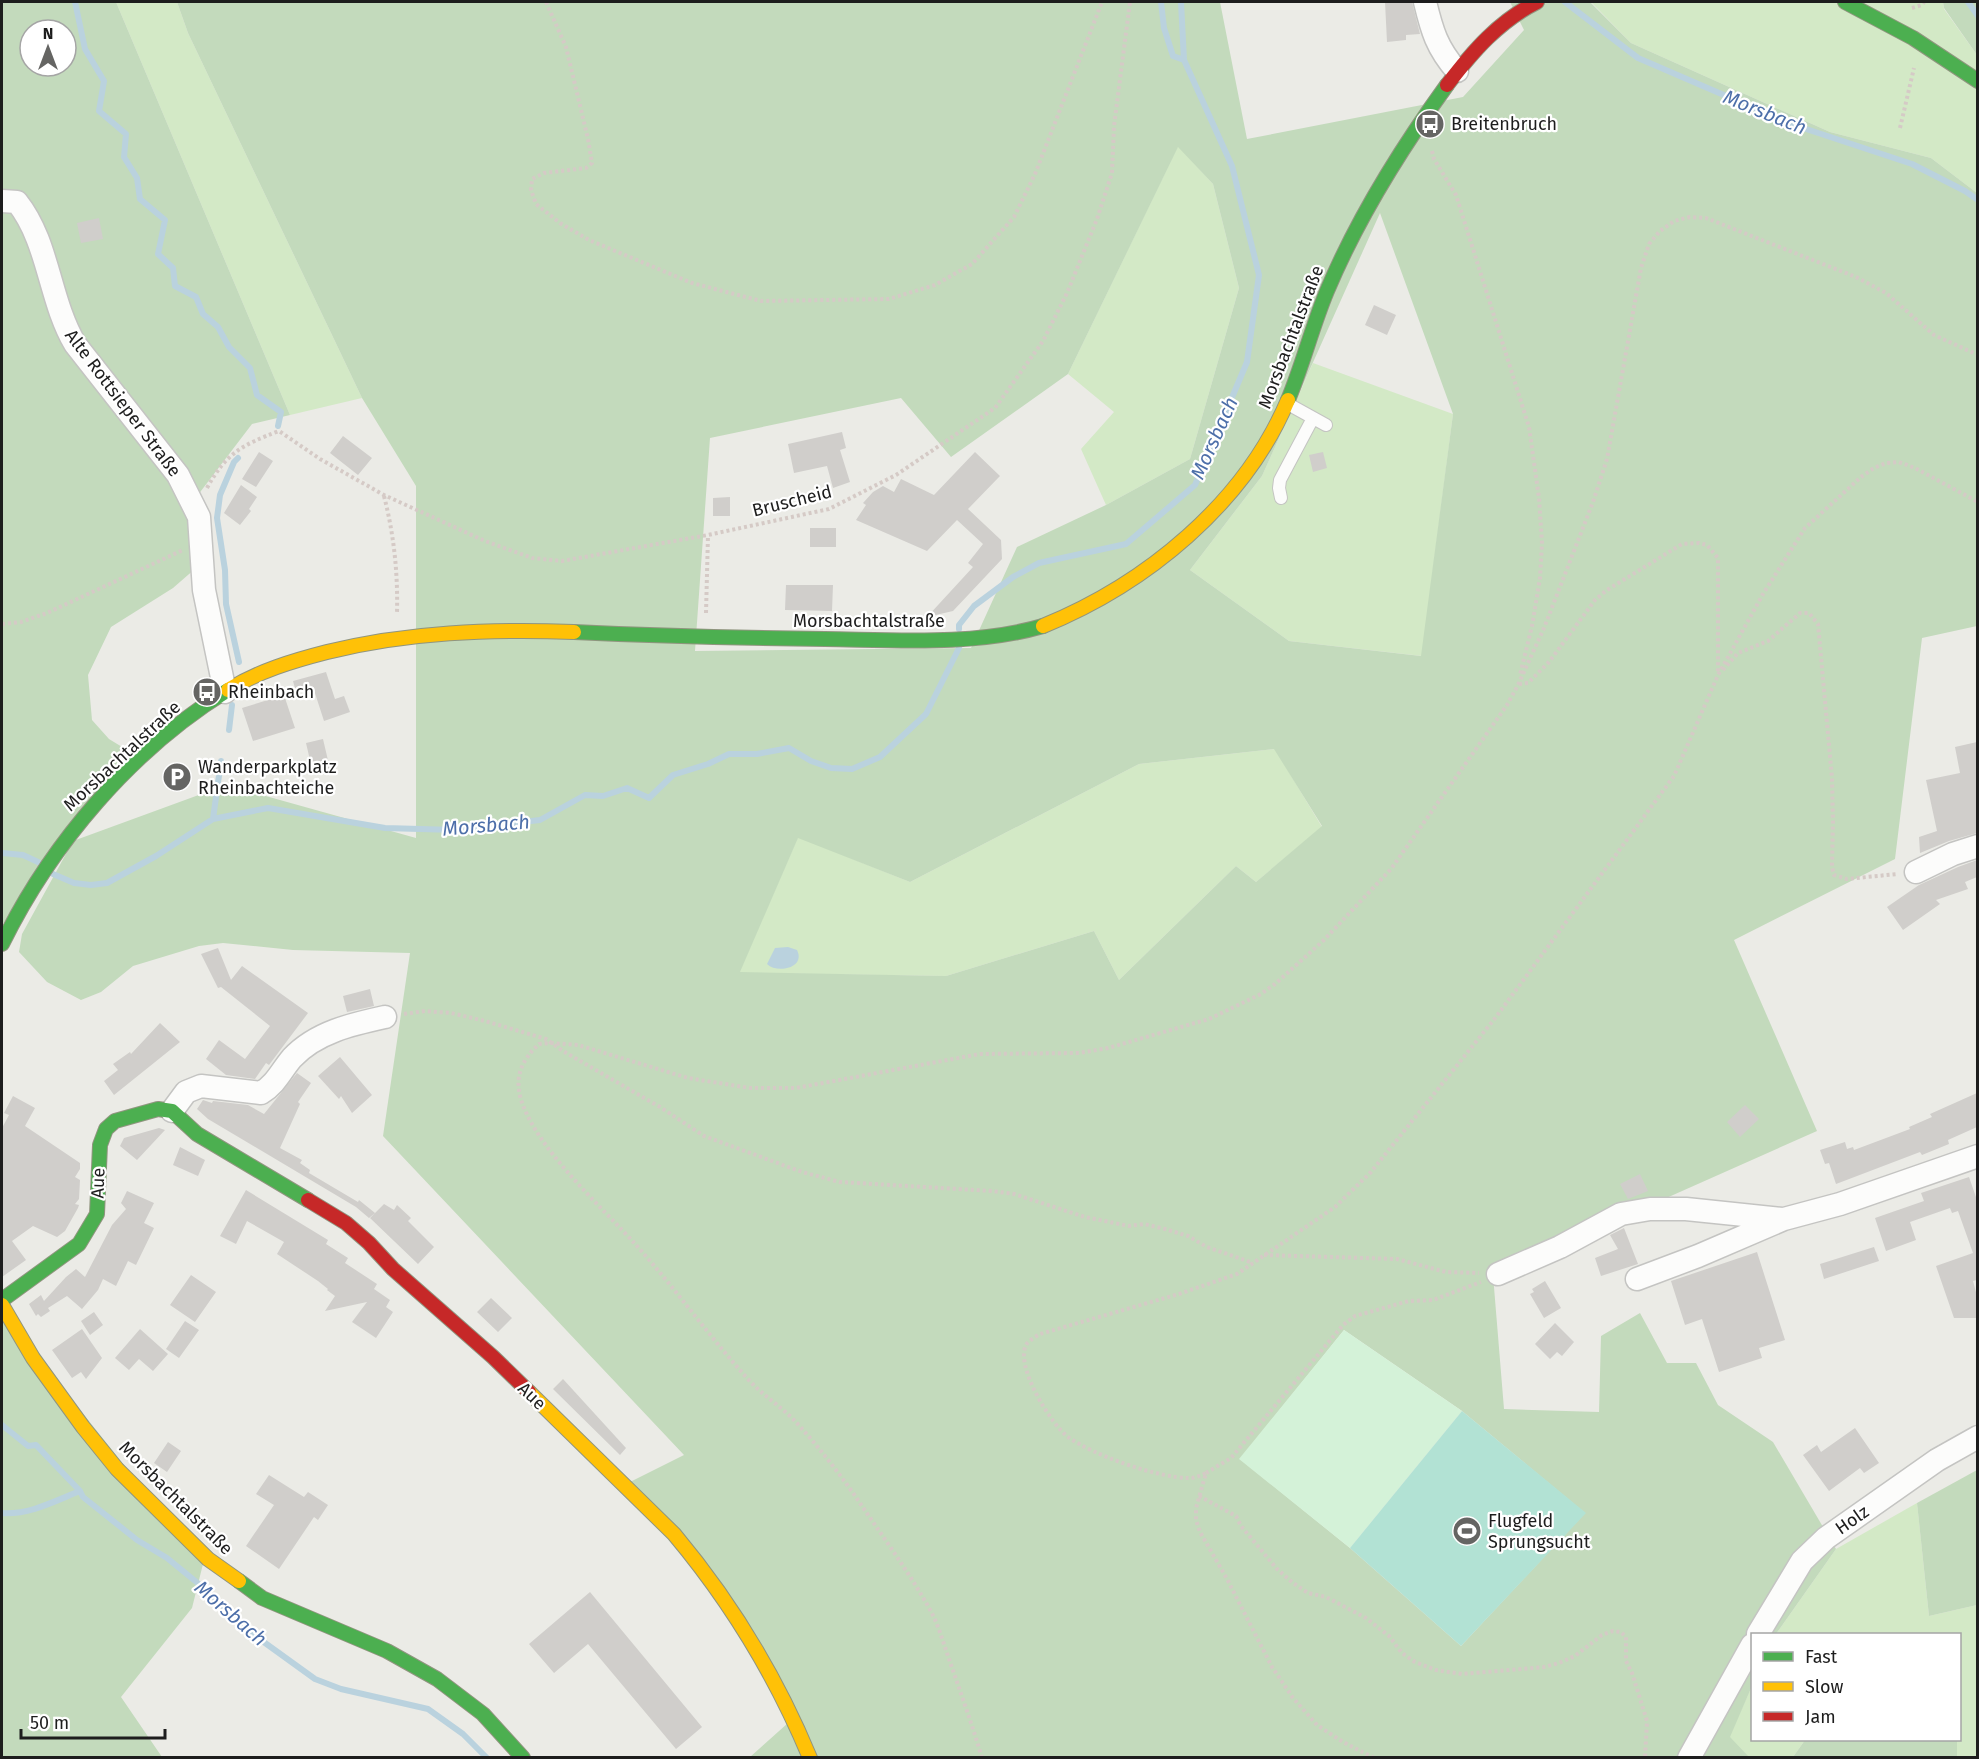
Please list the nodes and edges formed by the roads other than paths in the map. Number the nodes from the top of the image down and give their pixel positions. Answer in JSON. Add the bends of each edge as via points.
{"nodes":[{"id":1,"x":1425,"y":2,"type":"edge"},
{"id":2,"x":1845,"y":2,"type":"edge"},
{"id":3,"x":1534,"y":3,"type":"edge"},
{"id":4,"x":1457,"y":71,"type":"junction"},
{"id":5,"x":1977,"y":81,"type":"edge"},
{"id":6,"x":2,"y":201,"type":"edge"},
{"id":7,"x":1287,"y":404,"type":"junction"},
{"id":8,"x":1313,"y":418,"type":"junction"},
{"id":9,"x":1326,"y":425,"type":"dead end"},
{"id":10,"x":1281,"y":498,"type":"dead end"},
{"id":11,"x":225,"y":692,"type":"junction"},
{"id":12,"x":1977,"y":846,"type":"edge"},
{"id":13,"x":1916,"y":872,"type":"road end"},
{"id":14,"x":2,"y":944,"type":"edge"},
{"id":15,"x":386,"y":1017,"type":"road end"},
{"id":16,"x":172,"y":1111,"type":"junction"},
{"id":17,"x":1977,"y":1156,"type":"edge"},
{"id":18,"x":1784,"y":1219,"type":"junction"},
{"id":19,"x":1498,"y":1274,"type":"road end"},
{"id":20,"x":1637,"y":1279,"type":"dead end"},
{"id":21,"x":2,"y":1300,"type":"edge"},
{"id":22,"x":2,"y":1305,"type":"edge"},
{"id":23,"x":1977,"y":1437,"type":"edge"},
{"id":24,"x":1759,"y":1633,"type":"edge"},
{"id":25,"x":1751,"y":1647,"type":"edge"},
{"id":26,"x":523,"y":1758,"type":"edge"},
{"id":27,"x":810,"y":1758,"type":"edge"},
{"id":28,"x":1689,"y":1758,"type":"edge"}],
"edges":[{"from":1,"to":4,"type":"street","via":[[1433,35]]},
{"from":2,"to":5,"type":"main road","via":[[1881,17]]},
{"from":3,"to":4,"type":"main road","name":"Morsbachtalstraße","via":[[1496,28]]},
{"from":4,"to":7,"type":"main road","name":"Morsbachtalstraße","via":[[1392,167],[1349,244],[1331,281]]},
{"from":6,"to":11,"type":"street","name":"Alte Rottsieper Straße","via":[[17,202],[28,215],[65,326],[75,344],[178,475],[198,517],[204,590]]},
{"from":7,"to":8,"type":"lane"},
{"from":7,"to":11,"type":"main road","name":"Morsbachtalstraße","via":[[1263,449],[1234,489],[1201,522],[1125,583],[1048,624],[1018,633],[943,639],[706,638],[514,630],[435,632],[366,642],[287,663]]},
{"from":8,"to":9,"type":"lane"},
{"from":8,"to":10,"type":"lane","via":[[1280,480]]},
{"from":11,"to":14,"type":"main road","name":"Morsbachtalstraße","via":[[181,724],[93,806],[52,855]]},
{"from":12,"to":13,"type":"street"},
{"from":15,"to":16,"type":"street","via":[[323,1036],[292,1058],[276,1081],[261,1093],[201,1086],[186,1092]]},
{"from":16,"to":21,"type":"main road","name":"Aue","via":[[158,1108],[115,1121],[106,1129],[100,1145],[97,1215],[79,1244]]},
{"from":16,"to":27,"type":"main road","name":"Aue","via":[[197,1134],[346,1223],[493,1358],[674,1534],[746,1631],[795,1718]]},
{"from":17,"to":18,"type":"street","via":[[1840,1204]]},
{"from":18,"to":19,"type":"street","via":[[1650,1209],[1621,1215]]},
{"from":18,"to":20,"type":"street"},
{"from":22,"to":26,"type":"main road","name":"Morsbachtalstraße","via":[[33,1358],[117,1469],[208,1559],[262,1598],[387,1651],[437,1679],[483,1714]]},
{"from":23,"to":24,"type":"street","name":"Holz","via":[[1937,1460],[1826,1538],[1802,1561]]},
{"from":25,"to":28,"type":"street"}]}
